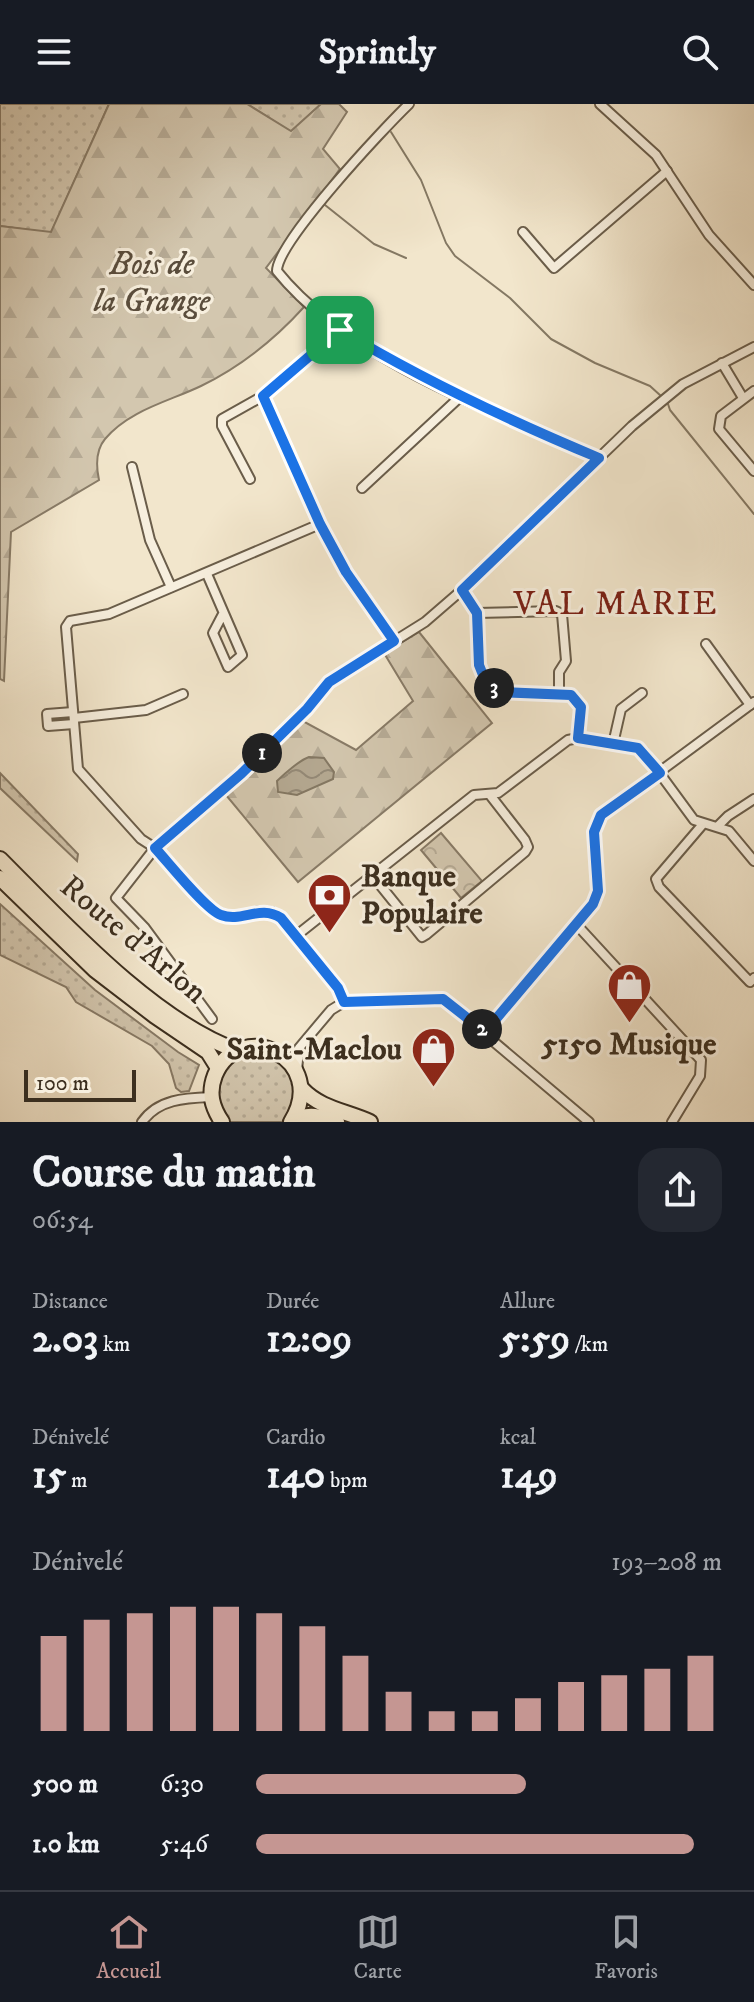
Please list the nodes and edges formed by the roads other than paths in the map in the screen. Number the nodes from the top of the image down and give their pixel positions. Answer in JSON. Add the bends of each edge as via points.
{"nodes":[{"id":1,"x":409,"y":104,"type":"edge"},
{"id":2,"x":600,"y":104,"type":"edge"},
{"id":3,"x":667,"y":171,"type":"junction"},
{"id":4,"x":523,"y":232,"type":"dead end"},
{"id":5,"x":754,"y":285,"type":"edge"},
{"id":6,"x":340,"y":330,"type":"junction"},
{"id":7,"x":754,"y":347,"type":"edge"},
{"id":8,"x":722,"y":363,"type":"junction"},
{"id":9,"x":754,"y":391,"type":"edge"},
{"id":10,"x":263,"y":396,"type":"junction"},
{"id":11,"x":461,"y":396,"type":"junction"},
{"id":12,"x":743,"y":398,"type":"junction"},
{"id":13,"x":599,"y":458,"type":"junction"},
{"id":14,"x":132,"y":467,"type":"dead end"},
{"id":15,"x":754,"y":471,"type":"edge"},
{"id":16,"x":250,"y":479,"type":"dead end"},
{"id":17,"x":362,"y":488,"type":"dead end"},
{"id":18,"x":320,"y":524,"type":"junction"},
{"id":19,"x":207,"y":574,"type":"junction"},
{"id":20,"x":171,"y":587,"type":"junction"},
{"id":21,"x":462,"y":590,"type":"junction"},
{"id":22,"x":477,"y":613,"type":"junction"},
{"id":23,"x":223,"y":614,"type":"junction"},
{"id":24,"x":394,"y":641,"type":"junction"},
{"id":25,"x":706,"y":644,"type":"dead end"},
{"id":26,"x":642,"y":693,"type":"dead end"},
{"id":27,"x":183,"y":694,"type":"dead end"},
{"id":28,"x":559,"y":694,"type":"junction"},
{"id":29,"x":752,"y":703,"type":"edge"},
{"id":30,"x":74,"y":718,"type":"junction"},
{"id":31,"x":578,"y":738,"type":"junction"},
{"id":32,"x":613,"y":744,"type":"junction"},
{"id":33,"x":660,"y":773,"type":"junction"},
{"id":34,"x":490,"y":795,"type":"junction"},
{"id":35,"x":754,"y":799,"type":"edge"},
{"id":36,"x":703,"y":824,"type":"junction"},
{"id":37,"x":718,"y":826,"type":"junction"},
{"id":38,"x":155,"y":848,"type":"junction"},
{"id":39,"x":0,"y":859,"type":"edge"},
{"id":40,"x":754,"y":861,"type":"edge"},
{"id":41,"x":372,"y":875,"type":"junction"},
{"id":42,"x":0,"y":878,"type":"edge"},
{"id":43,"x":576,"y":924,"type":"junction"},
{"id":44,"x":297,"y":935,"type":"junction"},
{"id":45,"x":754,"y":978,"type":"edge"},
{"id":46,"x":344,"y":1002,"type":"junction"},
{"id":47,"x":212,"y":1019,"type":"dead end"},
{"id":48,"x":485,"y":1032,"type":"junction"},
{"id":49,"x":299,"y":1048,"type":"junction"},
{"id":50,"x":238,"y":1051,"type":"junction"},
{"id":51,"x":276,"y":1052,"type":"junction"},
{"id":52,"x":218,"y":1068,"type":"junction"},
{"id":53,"x":297,"y":1072,"type":"junction"},
{"id":54,"x":302,"y":1089,"type":"junction"},
{"id":55,"x":211,"y":1097,"type":"junction"},
{"id":56,"x":142,"y":1122,"type":"edge"},
{"id":57,"x":222,"y":1122,"type":"edge"},
{"id":58,"x":292,"y":1122,"type":"edge"},
{"id":59,"x":337,"y":1122,"type":"edge"},
{"id":60,"x":370,"y":1122,"type":"edge"},
{"id":61,"x":589,"y":1122,"type":"edge"},
{"id":62,"x":672,"y":1122,"type":"edge"}],
"edges":[{"from":1,"to":6,"type":"street","via":[[317,205],[276,265],[295,292]]},
{"from":2,"to":3,"type":"street"},
{"from":3,"to":4,"type":"street","via":[[554,268]]},
{"from":3,"to":5,"type":"street","via":[[709,235]]},
{"from":6,"to":10,"type":"street"},
{"from":6,"to":11,"type":"street"},
{"from":7,"to":8,"type":"street"},
{"from":8,"to":12,"type":"street"},
{"from":8,"to":13,"type":"street","via":[[683,384]]},
{"from":9,"to":12,"type":"street"},
{"from":10,"to":16,"type":"street","via":[[222,419]]},
{"from":10,"to":18,"type":"street"},
{"from":11,"to":13,"type":"street"},
{"from":11,"to":17,"type":"street"},
{"from":12,"to":15,"type":"street","via":[[721,416],[719,429]]},
{"from":13,"to":21,"type":"street"},
{"from":14,"to":20,"type":"street","via":[[150,540]]},
{"from":18,"to":19,"type":"street"},
{"from":18,"to":24,"type":"street"},
{"from":19,"to":20,"type":"street"},
{"from":19,"to":23,"type":"street"},
{"from":20,"to":30,"type":"street","via":[[99,618],[67,623]]},
{"from":21,"to":22,"type":"street"},
{"from":21,"to":24,"type":"street"},
{"from":22,"to":28,"type":"street","via":[[479,665],[485,680],[499,692]]},
{"from":22,"to":28,"type":"street","via":[[562,614],[566,661],[559,672]]},
{"from":23,"to":23,"type":"street","via":[[213,633],[228,667],[242,655]]},
{"from":24,"to":38,"type":"street","via":[[329,682],[251,764]]},
{"from":25,"to":29,"type":"street"},
{"from":26,"to":32,"type":"street","via":[[621,709]]},
{"from":27,"to":30,"type":"street","via":[[146,710]]},
{"from":28,"to":31,"type":"street","via":[[571,695],[581,707]]},
{"from":29,"to":33,"type":"street"},
{"from":30,"to":38,"type":"street","via":[[78,769]]},
{"from":31,"to":32,"type":"street"},
{"from":31,"to":34,"type":"street"},
{"from":32,"to":33,"type":"street","via":[[638,748]]},
{"from":33,"to":36,"type":"street","via":[[694,820]]},
{"from":33,"to":43,"type":"street","via":[[601,815],[594,832],[598,891]]},
{"from":34,"to":41,"type":"street","via":[[474,795]]},
{"from":34,"to":41,"type":"street","via":[[528,847],[427,934],[422,937]]},
{"from":35,"to":37,"type":"street"},
{"from":36,"to":37,"type":"street"},
{"from":36,"to":45,"type":"street","via":[[656,879],[750,982]]},
{"from":37,"to":40,"type":"street","via":[[738,839]]},
{"from":38,"to":44,"type":"street","via":[[215,913],[235,918],[272,912]]},
{"from":38,"to":47,"type":"street","via":[[116,898]]},
{"from":39,"to":50,"type":"main road","name":"Route d'Arlon","via":[[124,977],[215,1043]]},
{"from":41,"to":44,"type":"street"},
{"from":42,"to":52,"type":"main road","name":"Route d'Arlon","via":[[95,970],[208,1052]]},
{"from":43,"to":48,"type":"street"},
{"from":43,"to":62,"type":"street","via":[[701,1060],[700,1076]]},
{"from":44,"to":46,"type":"street"},
{"from":46,"to":48,"type":"street","via":[[443,999]]},
{"from":46,"to":49,"type":"street"},
{"from":48,"to":61,"type":"street"},
{"from":49,"to":51,"type":"street"},
{"from":49,"to":53,"type":"street"},
{"from":50,"to":51,"type":"main road","via":[[259,1047]]},
{"from":50,"to":52,"type":"main road"},
{"from":51,"to":53,"type":"main road"},
{"from":52,"to":55,"type":"main road"},
{"from":53,"to":54,"type":"main road"},
{"from":54,"to":58,"type":"main road"},
{"from":54,"to":60,"type":"main road","via":[[324,1106]]},
{"from":55,"to":56,"type":"street","via":[[155,1107]]},
{"from":55,"to":57,"type":"main road"},
{"from":58,"to":59,"type":"main road","via":[[310,1115]]}]}
